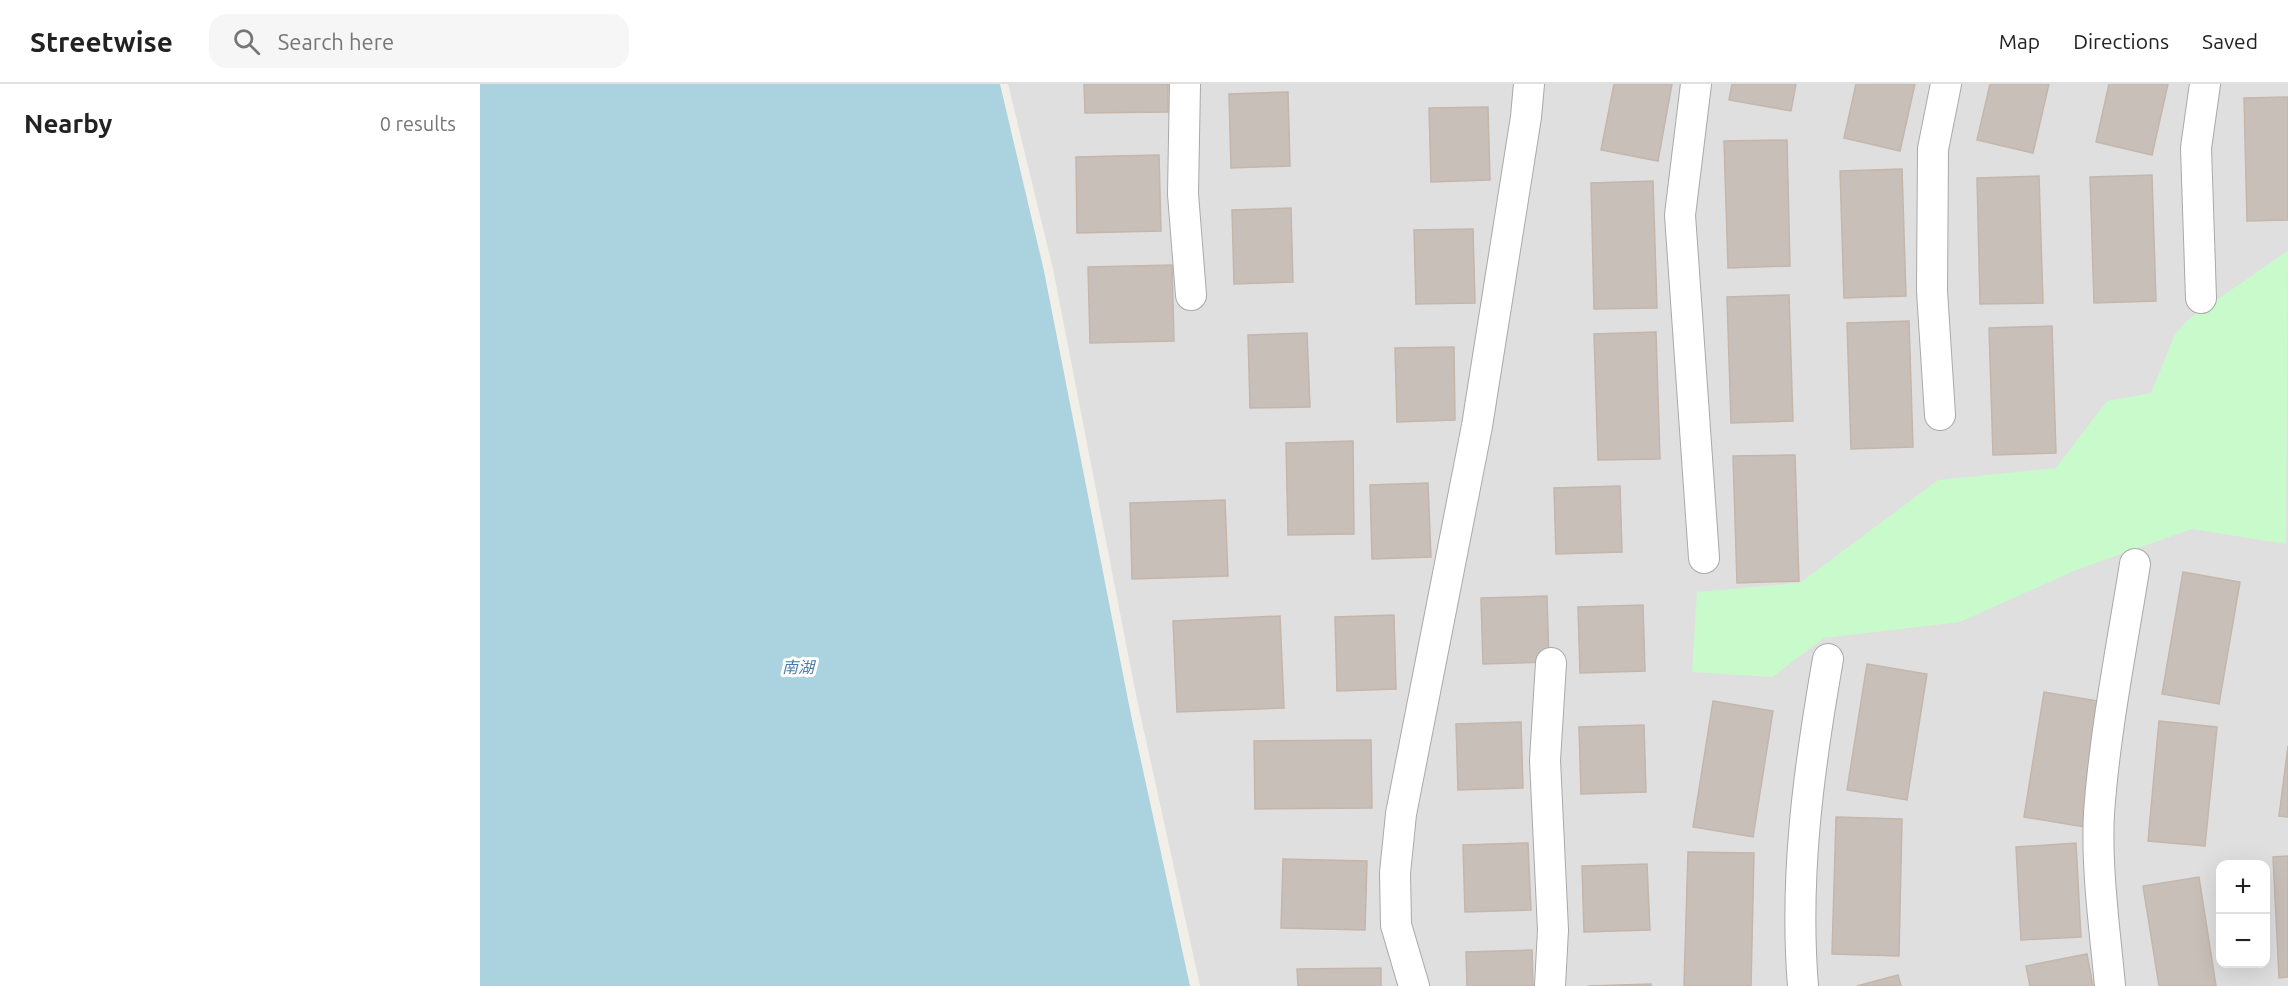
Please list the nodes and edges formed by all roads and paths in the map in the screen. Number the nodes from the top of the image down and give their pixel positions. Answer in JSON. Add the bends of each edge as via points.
{"nodes":[{"id":1,"x":1185,"y":84,"type":"edge"},
{"id":2,"x":1529,"y":84,"type":"edge"},
{"id":3,"x":1696,"y":84,"type":"edge"},
{"id":4,"x":1946,"y":84,"type":"edge"},
{"id":5,"x":2205,"y":84,"type":"edge"},
{"id":6,"x":1191,"y":295,"type":"dead end"},
{"id":7,"x":2201,"y":298,"type":"dead end"},
{"id":8,"x":1940,"y":415,"type":"dead end"},
{"id":9,"x":1704,"y":558,"type":"dead end"},
{"id":10,"x":2134,"y":564,"type":"dead end"},
{"id":11,"x":1828,"y":659,"type":"dead end"},
{"id":12,"x":1551,"y":663,"type":"dead end"},
{"id":13,"x":1414,"y":986,"type":"edge"},
{"id":14,"x":1550,"y":986,"type":"edge"},
{"id":15,"x":1803,"y":986,"type":"edge"},
{"id":16,"x":2110,"y":986,"type":"edge"}],
"edges":[{"from":1,"to":6,"type":"street","via":[[1183,194]]},
{"from":2,"to":13,"type":"street","via":[[1477,426],[1401,814],[1395,873],[1396,926]]},
{"from":3,"to":9,"type":"street","via":[[1680,215]]},
{"from":4,"to":8,"type":"street","via":[[1933,149],[1932,291]]},
{"from":5,"to":7,"type":"street","via":[[2196,148]]},
{"from":10,"to":16,"type":"street","via":[[2099,814]]},
{"from":11,"to":15,"type":"street","via":[[1813,745],[1803,842],[1799,938]]},
{"from":12,"to":14,"type":"street","via":[[1545,760],[1553,930]]}]}
